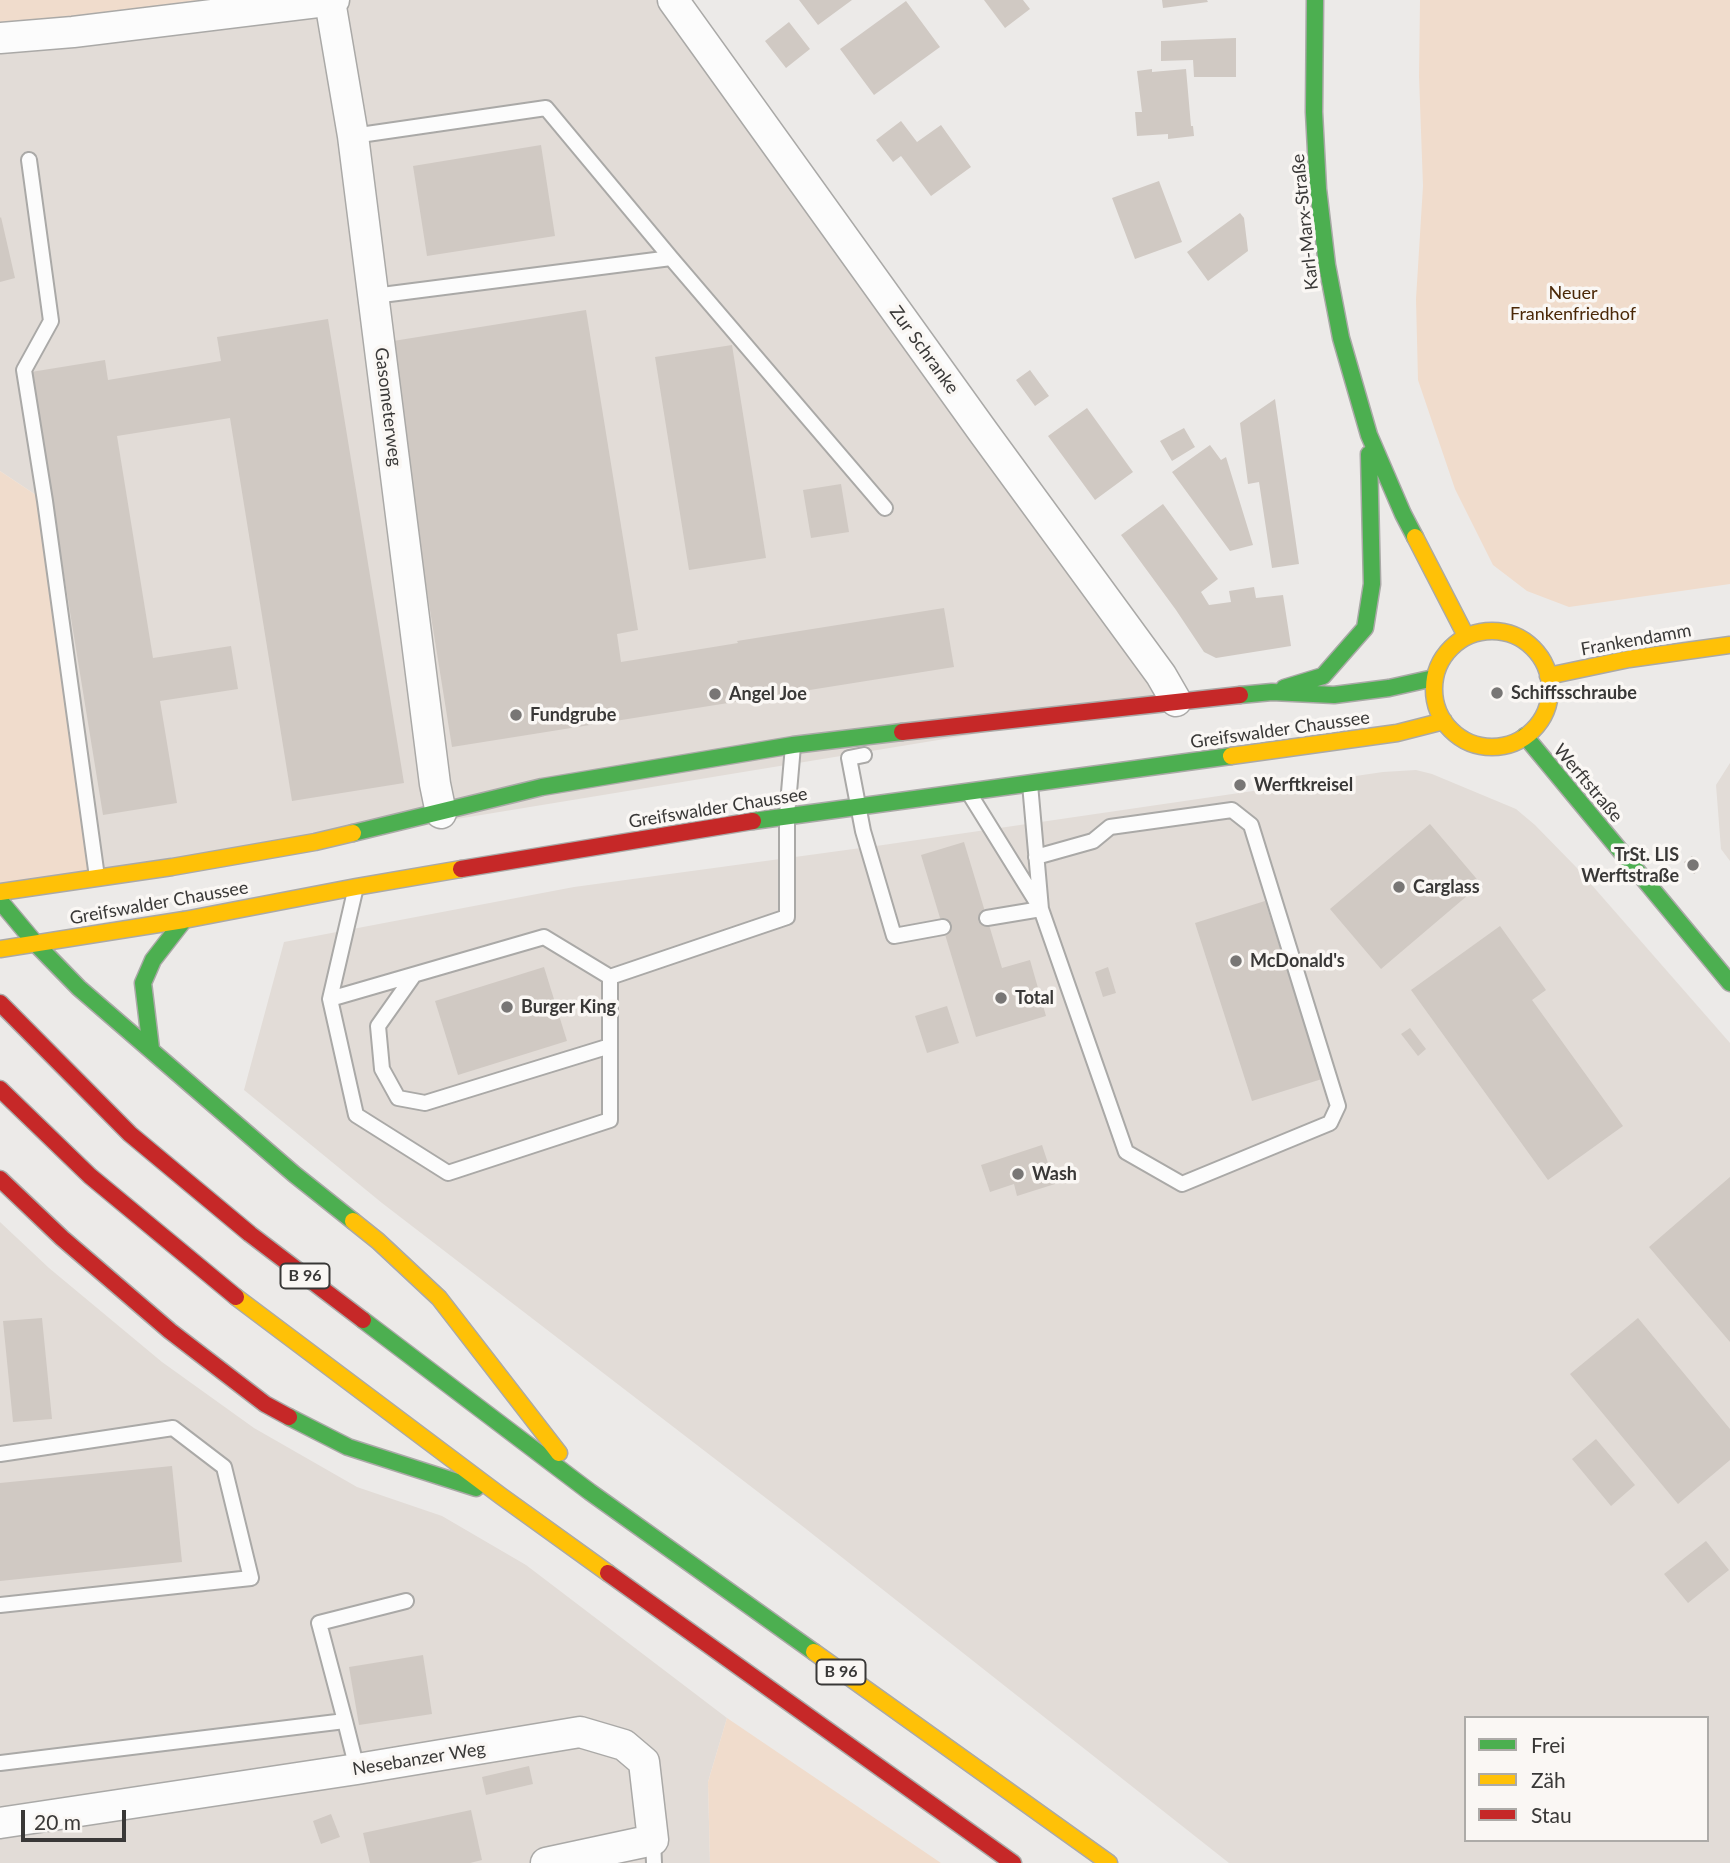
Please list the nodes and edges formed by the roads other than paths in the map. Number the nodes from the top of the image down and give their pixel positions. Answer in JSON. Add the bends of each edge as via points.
{"nodes":[{"id":1,"x":673,"y":0,"type":"edge"},
{"id":2,"x":1315,"y":0,"type":"edge"},
{"id":3,"x":317,"y":1,"type":"edge"},
{"id":4,"x":0,"y":38,"type":"edge"},
{"id":5,"x":353,"y":136,"type":"junction"},
{"id":6,"x":29,"y":160,"type":"dead end"},
{"id":7,"x":671,"y":258,"type":"junction"},
{"id":8,"x":374,"y":296,"type":"junction"},
{"id":9,"x":1369,"y":435,"type":"junction"},
{"id":10,"x":885,"y":508,"type":"dead end"},
{"id":11,"x":1466,"y":636,"type":"junction"},
{"id":12,"x":1730,"y":645,"type":"edge"},
{"id":13,"x":1548,"y":676,"type":"junction"},
{"id":14,"x":1434,"y":678,"type":"junction"},
{"id":15,"x":1272,"y":692,"type":"junction"},
{"id":16,"x":1176,"y":701,"type":"junction"},
{"id":17,"x":1444,"y":722,"type":"junction"},
{"id":18,"x":946,"y":727,"type":"junction"},
{"id":19,"x":1525,"y":736,"type":"junction"},
{"id":20,"x":793,"y":745,"type":"junction"},
{"id":21,"x":924,"y":746,"type":"dead end"},
{"id":22,"x":874,"y":754,"type":"dead end"},
{"id":23,"x":1030,"y":783,"type":"junction"},
{"id":24,"x":968,"y":792,"type":"junction"},
{"id":25,"x":857,"y":806,"type":"junction"},
{"id":26,"x":441,"y":813,"type":"junction"},
{"id":27,"x":787,"y":815,"type":"junction"},
{"id":28,"x":1036,"y":857,"type":"junction"},
{"id":29,"x":97,"y":878,"type":"junction"},
{"id":30,"x":356,"y":887,"type":"junction"},
{"id":31,"x":0,"y":892,"type":"edge"},
{"id":32,"x":0,"y":901,"type":"edge"},
{"id":33,"x":1041,"y":909,"type":"junction"},
{"id":34,"x":987,"y":919,"type":"dead end"},
{"id":35,"x":184,"y":920,"type":"junction"},
{"id":36,"x":943,"y":927,"type":"dead end"},
{"id":37,"x":36,"y":944,"type":"junction"},
{"id":38,"x":0,"y":949,"type":"edge"},
{"id":39,"x":414,"y":975,"type":"junction"},
{"id":40,"x":610,"y":977,"type":"junction"},
{"id":41,"x":1730,"y":983,"type":"edge"},
{"id":42,"x":330,"y":999,"type":"junction"},
{"id":43,"x":0,"y":1003,"type":"edge"},
{"id":44,"x":610,"y":1046,"type":"junction"},
{"id":45,"x":151,"y":1049,"type":"junction"},
{"id":46,"x":0,"y":1089,"type":"edge"},
{"id":47,"x":0,"y":1180,"type":"edge"},
{"id":48,"x":0,"y":1454,"type":"edge"},
{"id":49,"x":590,"y":1492,"type":"junction"},
{"id":50,"x":501,"y":1496,"type":"junction"},
{"id":51,"x":406,"y":1601,"type":"dead end"},
{"id":52,"x":0,"y":1605,"type":"edge"},
{"id":53,"x":345,"y":1721,"type":"junction"},
{"id":54,"x":0,"y":1763,"type":"edge"},
{"id":55,"x":357,"y":1769,"type":"junction"},
{"id":56,"x":0,"y":1823,"type":"edge"},
{"id":57,"x":654,"y":1852,"type":"edge"},
{"id":58,"x":546,"y":1863,"type":"edge"},
{"id":59,"x":1013,"y":1863,"type":"edge"},
{"id":60,"x":1109,"y":1863,"type":"edge"}],
"edges":[{"from":1,"to":16,"type":"street","name":"Zur Schranke"},
{"from":2,"to":9,"type":"main road","name":"Karl-Marx-Straße","via":[[1314,112],[1326,265]]},
{"from":3,"to":4,"type":"street","name":"Gasometerweg"},
{"from":3,"to":5,"type":"street","name":"Gasometerweg"},
{"from":5,"to":7,"type":"lane","via":[[546,108]]},
{"from":5,"to":8,"type":"street","name":"Gasometerweg"},
{"from":6,"to":29,"type":"lane","via":[[51,321],[24,370]]},
{"from":7,"to":8,"type":"lane"},
{"from":7,"to":10,"type":"lane"},
{"from":8,"to":26,"type":"street","name":"Gasometerweg"},
{"from":9,"to":11,"type":"main road","name":"Karl-Marx-Straße","via":[[1403,514]]},
{"from":9,"to":15,"type":"main road","name":"Karl-Marx-Straße","via":[[1373,584],[1365,628],[1323,676]]},
{"from":11,"to":13,"type":"main road","via":[[1500,631],[1517,636],[1542,660]]},
{"from":11,"to":14,"type":"main road","via":[[1440,661]]},
{"from":12,"to":13,"type":"main road","name":"Frankendamm"},
{"from":13,"to":19,"type":"main road","via":[[1546,710]]},
{"from":14,"to":15,"type":"main road","name":"Greifswalder Chaussee","via":[[1334,695]]},
{"from":14,"to":17,"type":"main road","via":[[1437,708]]},
{"from":15,"to":16,"type":"main road","name":"Greifswalder Chaussee"},
{"from":16,"to":18,"type":"main road","name":"Greifswalder Chaussee"},
{"from":17,"to":19,"type":"main road","via":[[1461,738],[1482,746],[1504,746]]},
{"from":17,"to":23,"type":"main road","name":"Greifswalder Chaussee","via":[[1396,733]]},
{"from":18,"to":20,"type":"main road","name":"Greifswalder Chaussee"},
{"from":18,"to":21,"type":"lane"},
{"from":19,"to":41,"type":"main road","name":"Werftstraße"},
{"from":20,"to":26,"type":"main road","name":"Greifswalder Chaussee","via":[[542,787]]},
{"from":20,"to":27,"type":"lane"},
{"from":22,"to":25,"type":"lane","via":[[849,758]]},
{"from":23,"to":24,"type":"main road","name":"Greifswalder Chaussee"},
{"from":23,"to":28,"type":"lane"},
{"from":24,"to":25,"type":"main road","name":"Greifswalder Chaussee"},
{"from":24,"to":33,"type":"lane"},
{"from":25,"to":27,"type":"main road","name":"Greifswalder Chaussee"},
{"from":25,"to":36,"type":"lane","via":[[894,936]]},
{"from":26,"to":29,"type":"main road","name":"Greifswalder Chaussee","via":[[316,842]]},
{"from":27,"to":30,"type":"main road","name":"Greifswalder Chaussee"},
{"from":27,"to":40,"type":"lane","via":[[787,917]]},
{"from":28,"to":33,"type":"lane"},
{"from":28,"to":33,"type":"lane","via":[[1093,841],[1111,827],[1123,825],[1232,810],[1251,825],[1338,1106],[1330,1124],[1182,1184],[1126,1152]]},
{"from":29,"to":31,"type":"main road","name":"Greifswalder Chaussee"},
{"from":30,"to":35,"type":"main road","name":"Greifswalder Chaussee"},
{"from":30,"to":42,"type":"lane"},
{"from":32,"to":37,"type":"main road"},
{"from":33,"to":34,"type":"lane"},
{"from":35,"to":37,"type":"main road","name":"Greifswalder Chaussee"},
{"from":35,"to":45,"type":"main road","via":[[153,960],[143,983]]},
{"from":37,"to":38,"type":"main road","name":"Greifswalder Chaussee"},
{"from":37,"to":45,"type":"main road"},
{"from":39,"to":40,"type":"lane","via":[[544,937]]},
{"from":39,"to":42,"type":"lane"},
{"from":39,"to":44,"type":"lane","via":[[378,1026],[382,1069],[398,1098],[425,1103]]},
{"from":40,"to":44,"type":"lane"},
{"from":42,"to":44,"type":"lane","via":[[356,1115],[448,1172],[610,1120]]},
{"from":43,"to":49,"type":"main road","number":"B 96","via":[[130,1134],[250,1234]]},
{"from":45,"to":49,"type":"main road","via":[[439,1298]]},
{"from":46,"to":50,"type":"main road","via":[[90,1176],[220,1285]]},
{"from":47,"to":50,"type":"main road","via":[[170,1331],[265,1404],[348,1447]]},
{"from":48,"to":52,"type":"lane","via":[[173,1427],[224,1467],[251,1578]]},
{"from":49,"to":60,"type":"main road","number":"B 96"},
{"from":50,"to":59,"type":"main road"},
{"from":51,"to":53,"type":"lane","via":[[319,1623]]},
{"from":53,"to":54,"type":"lane"},
{"from":53,"to":55,"type":"lane"},
{"from":55,"to":56,"type":"street","name":"Nesebanzer Weg"},
{"from":55,"to":57,"type":"street","name":"Nesebanzer Weg","via":[[580,1732],[624,1745],[644,1762]]},
{"from":57,"to":58,"type":"street","name":"Nesebanzer Weg"}]}
